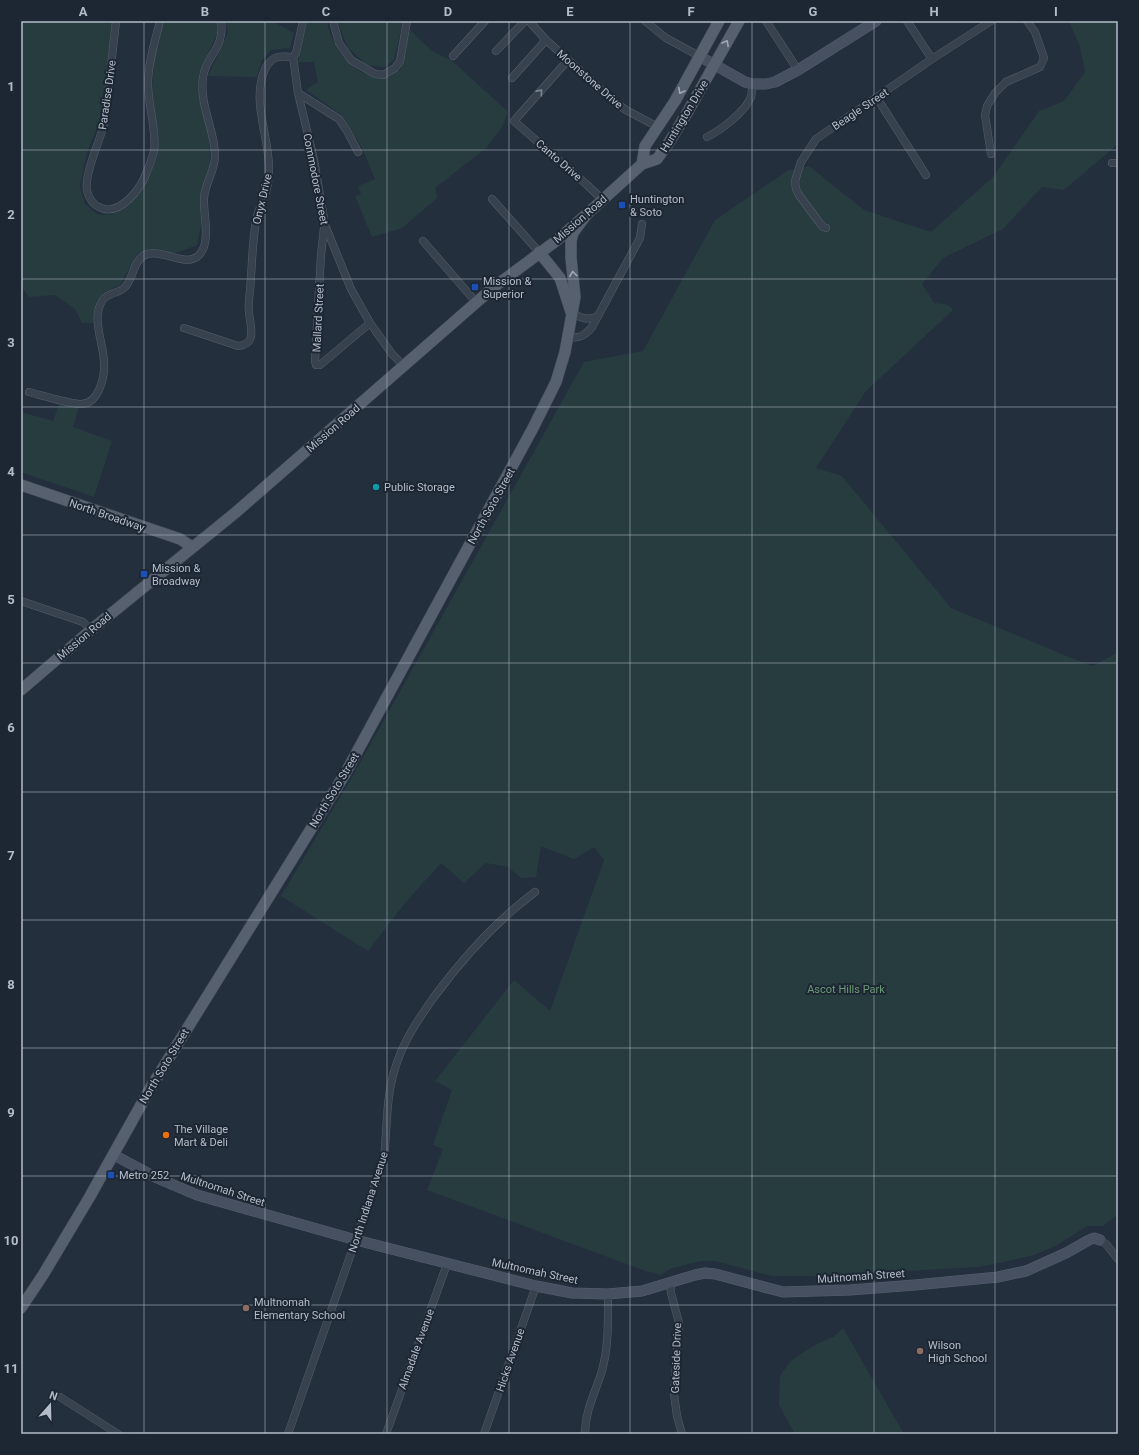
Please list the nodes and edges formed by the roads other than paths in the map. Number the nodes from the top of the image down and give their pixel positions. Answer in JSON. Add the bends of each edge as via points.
{"nodes":[{"id":1,"x":116,"y":21,"type":"edge"},
{"id":2,"x":160,"y":21,"type":"edge"},
{"id":3,"x":221,"y":21,"type":"edge"},
{"id":4,"x":303,"y":21,"type":"edge"},
{"id":5,"x":332,"y":21,"type":"edge"},
{"id":6,"x":407,"y":21,"type":"edge"},
{"id":7,"x":486,"y":21,"type":"edge"},
{"id":8,"x":525,"y":21,"type":"edge"},
{"id":9,"x":529,"y":21,"type":"edge"},
{"id":10,"x":645,"y":21,"type":"edge"},
{"id":11,"x":719,"y":21,"type":"edge"},
{"id":12,"x":739,"y":21,"type":"edge"},
{"id":13,"x":766,"y":21,"type":"edge"},
{"id":14,"x":876,"y":21,"type":"edge"},
{"id":15,"x":908,"y":21,"type":"edge"},
{"id":16,"x":991,"y":21,"type":"edge"},
{"id":17,"x":1027,"y":21,"type":"edge"},
{"id":18,"x":546,"y":40,"type":"junction"},
{"id":19,"x":496,"y":51,"type":"dead end"},
{"id":20,"x":453,"y":56,"type":"dead end"},
{"id":21,"x":699,"y":56,"type":"junction"},
{"id":22,"x":293,"y":57,"type":"junction"},
{"id":23,"x":932,"y":59,"type":"junction"},
{"id":24,"x":568,"y":60,"type":"junction"},
{"id":25,"x":714,"y":66,"type":"junction"},
{"id":26,"x":798,"y":70,"type":"junction"},
{"id":27,"x":512,"y":78,"type":"dead end"},
{"id":28,"x":752,"y":84,"type":"junction"},
{"id":29,"x":298,"y":93,"type":"junction"},
{"id":30,"x":876,"y":98,"type":"junction"},
{"id":31,"x":658,"y":127,"type":"junction"},
{"id":32,"x":707,"y":137,"type":"dead end"},
{"id":33,"x":358,"y":152,"type":"dead end"},
{"id":34,"x":991,"y":154,"type":"dead end"},
{"id":35,"x":642,"y":164,"type":"junction"},
{"id":36,"x":926,"y":174,"type":"dead end"},
{"id":37,"x":492,"y":199,"type":"dead end"},
{"id":38,"x":603,"y":200,"type":"junction"},
{"id":39,"x":587,"y":214,"type":"junction"},
{"id":40,"x":642,"y":224,"type":"dead end"},
{"id":41,"x":325,"y":225,"type":"junction"},
{"id":42,"x":826,"y":228,"type":"dead end"},
{"id":43,"x":423,"y":241,"type":"dead end"},
{"id":44,"x":539,"y":252,"type":"junction"},
{"id":45,"x":476,"y":302,"type":"junction"},
{"id":46,"x":572,"y":313,"type":"junction"},
{"id":47,"x":598,"y":316,"type":"junction"},
{"id":48,"x":370,"y":323,"type":"junction"},
{"id":49,"x":184,"y":328,"type":"dead end"},
{"id":50,"x":567,"y":337,"type":"junction"},
{"id":51,"x":404,"y":366,"type":"junction"},
{"id":52,"x":29,"y":392,"type":"dead end"},
{"id":53,"x":21,"y":485,"type":"edge"},
{"id":54,"x":192,"y":547,"type":"junction"},
{"id":55,"x":21,"y":601,"type":"edge"},
{"id":56,"x":91,"y":630,"type":"junction"},
{"id":57,"x":21,"y":690,"type":"edge"},
{"id":58,"x":535,"y":892,"type":"dead end"},
{"id":59,"x":114,"y":1155,"type":"junction"},
{"id":60,"x":356,"y":1240,"type":"junction"},
{"id":61,"x":1100,"y":1240,"type":"joint"},
{"id":62,"x":1118,"y":1259,"type":"edge"},
{"id":63,"x":446,"y":1264,"type":"junction"},
{"id":64,"x":670,"y":1282,"type":"junction"},
{"id":65,"x":536,"y":1286,"type":"junction"},
{"id":66,"x":608,"y":1294,"type":"junction"},
{"id":67,"x":21,"y":1308,"type":"edge"},
{"id":68,"x":60,"y":1397,"type":"dead end"},
{"id":69,"x":118,"y":1434,"type":"edge"},
{"id":70,"x":288,"y":1434,"type":"edge"},
{"id":71,"x":386,"y":1434,"type":"edge"},
{"id":72,"x":484,"y":1434,"type":"edge"},
{"id":73,"x":585,"y":1434,"type":"edge"},
{"id":74,"x":682,"y":1434,"type":"edge"}],
"edges":[{"from":1,"to":2,"type":"street","name":"Paradise Drive","via":[[105,120],[88,178],[87,190],[90,200],[103,210],[118,207],[126,202],[147,174],[154,150],[148,84]]},
{"from":3,"to":52,"type":"street","via":[[222,34],[203,75],[202,83],[216,156],[204,195],[206,235],[200,255],[186,260],[159,254],[142,256],[125,287],[109,294],[103,300],[98,309],[98,327],[104,372],[97,394],[90,402],[80,404]]},
{"from":4,"to":22,"type":"street","name":"Commodore Street"},
{"from":5,"to":6,"type":"street","via":[[339,43],[351,60],[375,74],[383,75],[395,68],[400,61]]},
{"from":7,"to":20,"type":"street"},
{"from":8,"to":19,"type":"street"},
{"from":9,"to":18,"type":"street","name":"Moonstone Drive"},
{"from":10,"to":21,"type":"street","via":[[666,38]]},
{"from":11,"to":21,"type":"main road","name":"Huntington Drive"},
{"from":25,"to":12,"type":"main road","name":"Huntington Drive","one_way":true},
{"from":13,"to":26,"type":"street"},
{"from":14,"to":26,"type":"street"},
{"from":15,"to":23,"type":"street"},
{"from":16,"to":23,"type":"street","name":"Beagle Street"},
{"from":17,"to":34,"type":"street","via":[[1035,32],[1044,58],[1040,67],[1006,82],[994,93],[985,115]]},
{"from":18,"to":24,"type":"street","name":"Moonstone Drive"},
{"from":18,"to":27,"type":"street"},
{"from":21,"to":25,"type":"street"},
{"from":21,"to":31,"type":"main road","name":"Huntington Drive","one_way":true},
{"from":22,"to":29,"type":"street","name":"Commodore Street"},
{"from":22,"to":49,"type":"street","name":"Onyx Drive","via":[[274,58],[268,65],[260,87],[269,169],[268,183],[254,235],[248,309],[252,332],[249,342],[244,346],[238,346]]},
{"from":23,"to":30,"type":"street","name":"Beagle Street"},
{"from":24,"to":31,"type":"street","name":"Moonstone Drive","via":[[626,110]]},
{"from":38,"to":24,"type":"street","name":"Canto Drive","one_way":true,"via":[[514,121]]},
{"from":25,"to":28,"type":"street"},
{"from":25,"to":35,"type":"main road","name":"Huntington Drive","via":[[657,159]]},
{"from":26,"to":28,"type":"street","via":[[775,82]]},
{"from":28,"to":32,"type":"street","via":[[751,96],[742,110],[718,132]]},
{"from":29,"to":33,"type":"street","via":[[339,119]]},
{"from":29,"to":41,"type":"street","name":"Commodore Street","via":[[314,160]]},
{"from":30,"to":36,"type":"street"},
{"from":30,"to":42,"type":"street","name":"Beagle Street","via":[[816,139],[797,172],[794,181],[796,189]]},
{"from":31,"to":35,"type":"main road","name":"Huntington Drive","via":[[645,146]]},
{"from":35,"to":38,"type":"main road","name":"Mission Road"},
{"from":37,"to":44,"type":"street"},
{"from":38,"to":39,"type":"main road","name":"Mission Road"},
{"from":39,"to":44,"type":"main road","name":"Mission Road"},
{"from":46,"to":39,"type":"main road","name":"North Soto Street","one_way":true,"via":[[575,297],[571,241]]},
{"from":40,"to":47,"type":"street","via":[[640,238]]},
{"from":41,"to":48,"type":"street","name":"Commodore Street","via":[[352,289]]},
{"from":41,"to":48,"type":"street","name":"Mallard Street","via":[[321,255],[316,365],[320,365]]},
{"from":43,"to":45,"type":"street"},
{"from":44,"to":45,"type":"main road","name":"Mission Road"},
{"from":44,"to":46,"type":"main road","via":[[560,278]]},
{"from":45,"to":51,"type":"main road","name":"Mission Road"},
{"from":46,"to":47,"type":"street","via":[[588,319]]},
{"from":46,"to":50,"type":"main road","name":"North Soto Street"},
{"from":47,"to":50,"type":"street","via":[[584,335],[577,339]]},
{"from":48,"to":51,"type":"street","name":"Commodore Street"},
{"from":50,"to":59,"type":"main road","name":"North Soto Street","via":[[556,382],[539,416],[345,774],[151,1087]]},
{"from":51,"to":54,"type":"main road","name":"Mission Road","via":[[235,513]]},
{"from":53,"to":54,"type":"main road","name":"North Broadway","via":[[180,539]]},
{"from":54,"to":56,"type":"main road","name":"Mission Road"},
{"from":55,"to":56,"type":"street","via":[[83,622]]},
{"from":56,"to":57,"type":"main road","name":"Mission Road"},
{"from":58,"to":60,"type":"street","name":"North Indiana Avenue","via":[[489,932],[455,969],[418,1020],[403,1046],[393,1073],[384,1159]]},
{"from":59,"to":60,"type":"street","name":"Multnomah Street","via":[[156,1178],[196,1195]]},
{"from":59,"to":67,"type":"main road","name":"North Soto Street"},
{"from":60,"to":63,"type":"street","name":"Multnomah Street"},
{"from":60,"to":70,"type":"street","name":"North Indiana Avenue"},
{"from":61,"to":62,"type":"street"},
{"from":61,"to":64,"type":"street","name":"Multnomah Street","via":[[1094,1238],[1026,1270],[998,1277],[799,1292],[783,1292],[710,1274]]},
{"from":63,"to":65,"type":"street","name":"Multnomah Street"},
{"from":63,"to":71,"type":"street","name":"Almadale Avenue"},
{"from":64,"to":66,"type":"street","name":"Multnomah Street","via":[[642,1291]]},
{"from":64,"to":74,"type":"street","name":"Gateside Drive","via":[[679,1323],[674,1394]]},
{"from":65,"to":66,"type":"street","name":"Multnomah Street","via":[[572,1293]]},
{"from":65,"to":72,"type":"street","name":"Hicks Avenue"},
{"from":66,"to":73,"type":"street","via":[[606,1352],[589,1406]]},
{"from":68,"to":69,"type":"street"}]}
